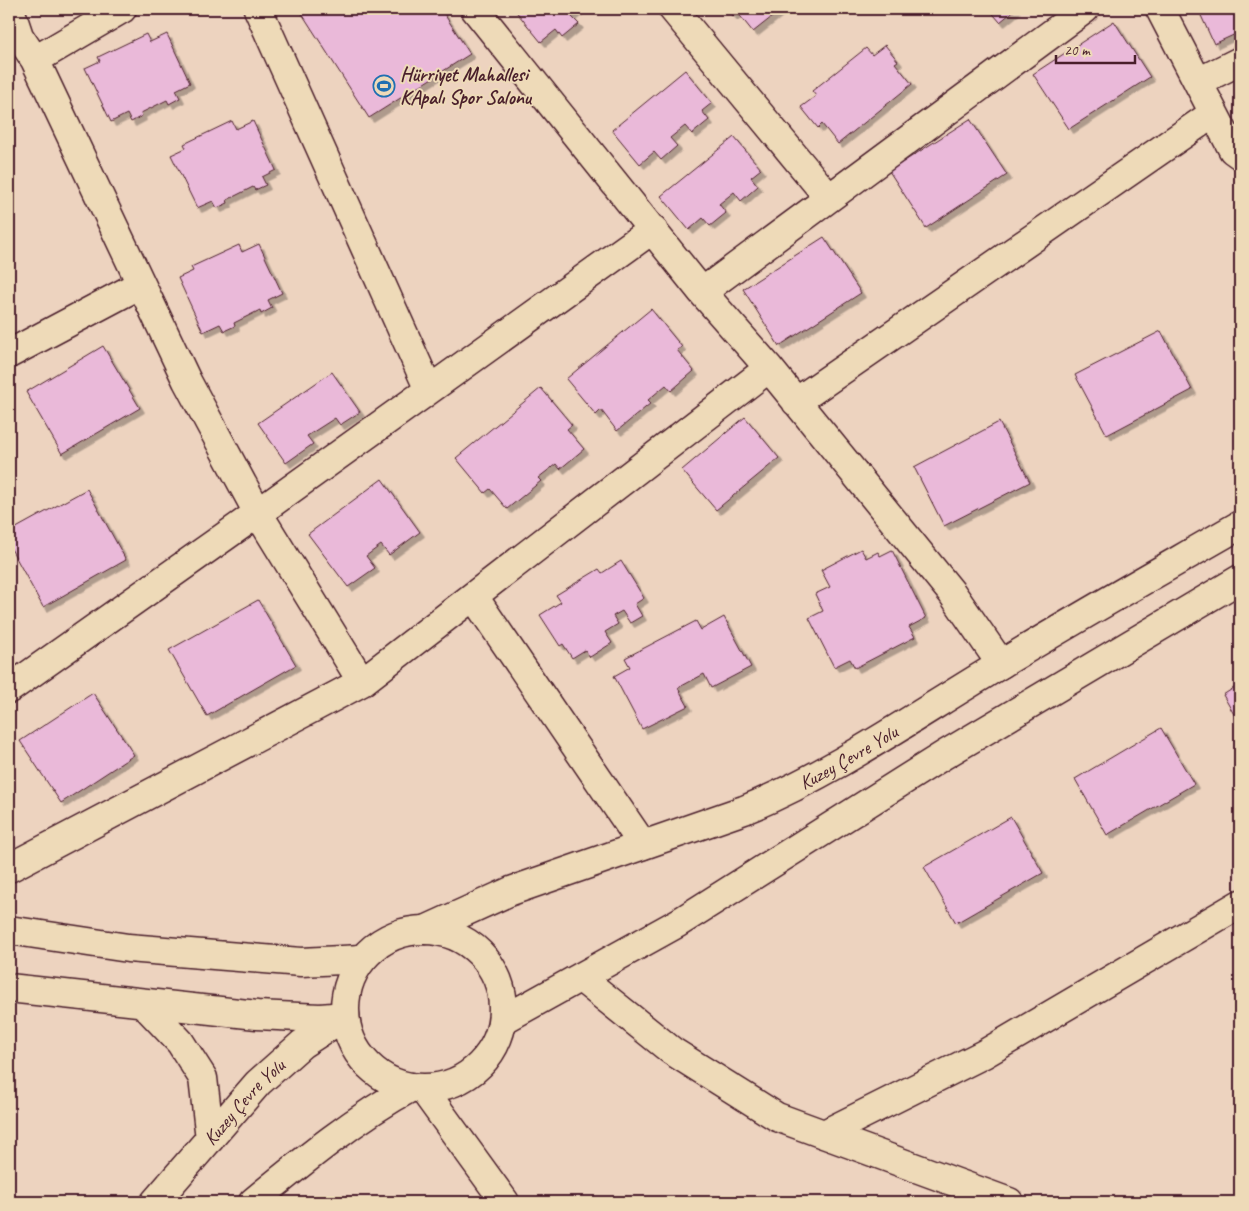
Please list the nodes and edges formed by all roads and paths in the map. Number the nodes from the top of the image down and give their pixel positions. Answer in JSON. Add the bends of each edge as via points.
{"nodes":[{"id":1,"x":10,"y":9,"type":"edge"},
{"id":2,"x":122,"y":9,"type":"edge"},
{"id":3,"x":258,"y":9,"type":"edge"},
{"id":4,"x":475,"y":9,"type":"edge"},
{"id":5,"x":673,"y":9,"type":"edge"},
{"id":6,"x":1085,"y":9,"type":"edge"},
{"id":7,"x":1160,"y":9,"type":"edge"},
{"id":8,"x":35,"y":60,"type":"junction"},
{"id":9,"x":1240,"y":61,"type":"edge"},
{"id":10,"x":1198,"y":82,"type":"junction"},
{"id":11,"x":1214,"y":113,"type":"junction"},
{"id":12,"x":1240,"y":155,"type":"edge"},
{"id":13,"x":830,"y":198,"type":"junction"},
{"id":14,"x":653,"y":229,"type":"junction"},
{"id":15,"x":141,"y":284,"type":"junction"},
{"id":16,"x":702,"y":292,"type":"junction"},
{"id":17,"x":9,"y":354,"type":"edge"},
{"id":18,"x":769,"y":368,"type":"junction"},
{"id":19,"x":429,"y":390,"type":"junction"},
{"id":20,"x":796,"y":402,"type":"junction"},
{"id":21,"x":258,"y":513,"type":"junction"},
{"id":22,"x":1240,"y":525,"type":"edge"},
{"id":23,"x":1240,"y":579,"type":"edge"},
{"id":24,"x":474,"y":596,"type":"junction"},
{"id":25,"x":1001,"y":664,"type":"junction"},
{"id":26,"x":362,"y":682,"type":"junction"},
{"id":27,"x":9,"y":689,"type":"edge"},
{"id":28,"x":643,"y":845,"type":"junction"},
{"id":29,"x":9,"y":868,"type":"edge"},
{"id":30,"x":1240,"y":904,"type":"edge"},
{"id":31,"x":9,"y":930,"type":"edge"},
{"id":32,"x":425,"y":930,"type":"junction"},
{"id":33,"x":362,"y":959,"type":"junction"},
{"id":34,"x":581,"y":978,"type":"junction"},
{"id":35,"x":9,"y":988,"type":"edge"},
{"id":36,"x":143,"y":1003,"type":"junction"},
{"id":37,"x":345,"y":1016,"type":"junction"},
{"id":38,"x":502,"y":1020,"type":"junction"},
{"id":39,"x":418,"y":1088,"type":"junction"},
{"id":40,"x":824,"y":1134,"type":"junction"},
{"id":41,"x":210,"y":1139,"type":"junction"},
{"id":42,"x":155,"y":1202,"type":"edge"},
{"id":43,"x":253,"y":1202,"type":"edge"},
{"id":44,"x":504,"y":1202,"type":"edge"},
{"id":45,"x":1010,"y":1202,"type":"edge"}],
"edges":[{"from":1,"to":8,"type":"street","via":[[20,36]]},
{"from":2,"to":8,"type":"street"},
{"from":3,"to":19,"type":"street"},
{"from":4,"to":14,"type":"street"},
{"from":5,"to":13,"type":"street"},
{"from":6,"to":13,"type":"street"},
{"from":7,"to":10,"type":"street"},
{"from":8,"to":15,"type":"street"},
{"from":9,"to":10,"type":"street"},
{"from":10,"to":11,"type":"street"},
{"from":11,"to":12,"type":"street","via":[[1233,150]]},
{"from":11,"to":20,"type":"street"},
{"from":13,"to":16,"type":"street"},
{"from":14,"to":16,"type":"street"},
{"from":14,"to":19,"type":"street"},
{"from":15,"to":17,"type":"street"},
{"from":15,"to":21,"type":"street","via":[[187,381]]},
{"from":16,"to":18,"type":"street"},
{"from":18,"to":20,"type":"street"},
{"from":18,"to":24,"type":"street"},
{"from":19,"to":21,"type":"street"},
{"from":20,"to":25,"type":"street","via":[[952,593]]},
{"from":21,"to":26,"type":"street"},
{"from":21,"to":27,"type":"street"},
{"from":22,"to":25,"type":"street","name":"Kuzey Çevre Yolu"},
{"from":23,"to":34,"type":"street","via":[[944,755],[678,923]]},
{"from":24,"to":26,"type":"street"},
{"from":24,"to":28,"type":"street"},
{"from":25,"to":28,"type":"street","name":"Kuzey Çevre Yolu","via":[[824,772],[782,794]]},
{"from":26,"to":29,"type":"street"},
{"from":28,"to":32,"type":"street","name":"Kuzey Çevre Yolu","via":[[511,891]]},
{"from":30,"to":40,"type":"street","via":[[984,1054]]},
{"from":31,"to":33,"type":"street","via":[[128,948],[301,962]]},
{"from":32,"to":33,"type":"street","via":[[390,937]]},
{"from":32,"to":38,"type":"street","via":[[460,938],[487,960],[502,992]]},
{"from":33,"to":37,"type":"street","via":[[347,991]]},
{"from":34,"to":38,"type":"street"},
{"from":34,"to":40,"type":"street","via":[[672,1051],[777,1117]]},
{"from":35,"to":36,"type":"street"},
{"from":36,"to":37,"type":"street","via":[[257,1015]]},
{"from":36,"to":41,"type":"street","via":[[180,1042],[202,1078]]},
{"from":37,"to":39,"type":"street","via":[[352,1043],[374,1071],[389,1080]]},
{"from":37,"to":41,"type":"street","name":"Kuzey Çevre Yolu","via":[[302,1044],[258,1083]]},
{"from":38,"to":39,"type":"street","via":[[495,1044],[473,1072],[441,1087]]},
{"from":39,"to":43,"type":"street","via":[[391,1099]]},
{"from":39,"to":44,"type":"street"},
{"from":40,"to":45,"type":"street"},
{"from":41,"to":42,"type":"street","name":"Kuzey Çevre Yolu"}]}
